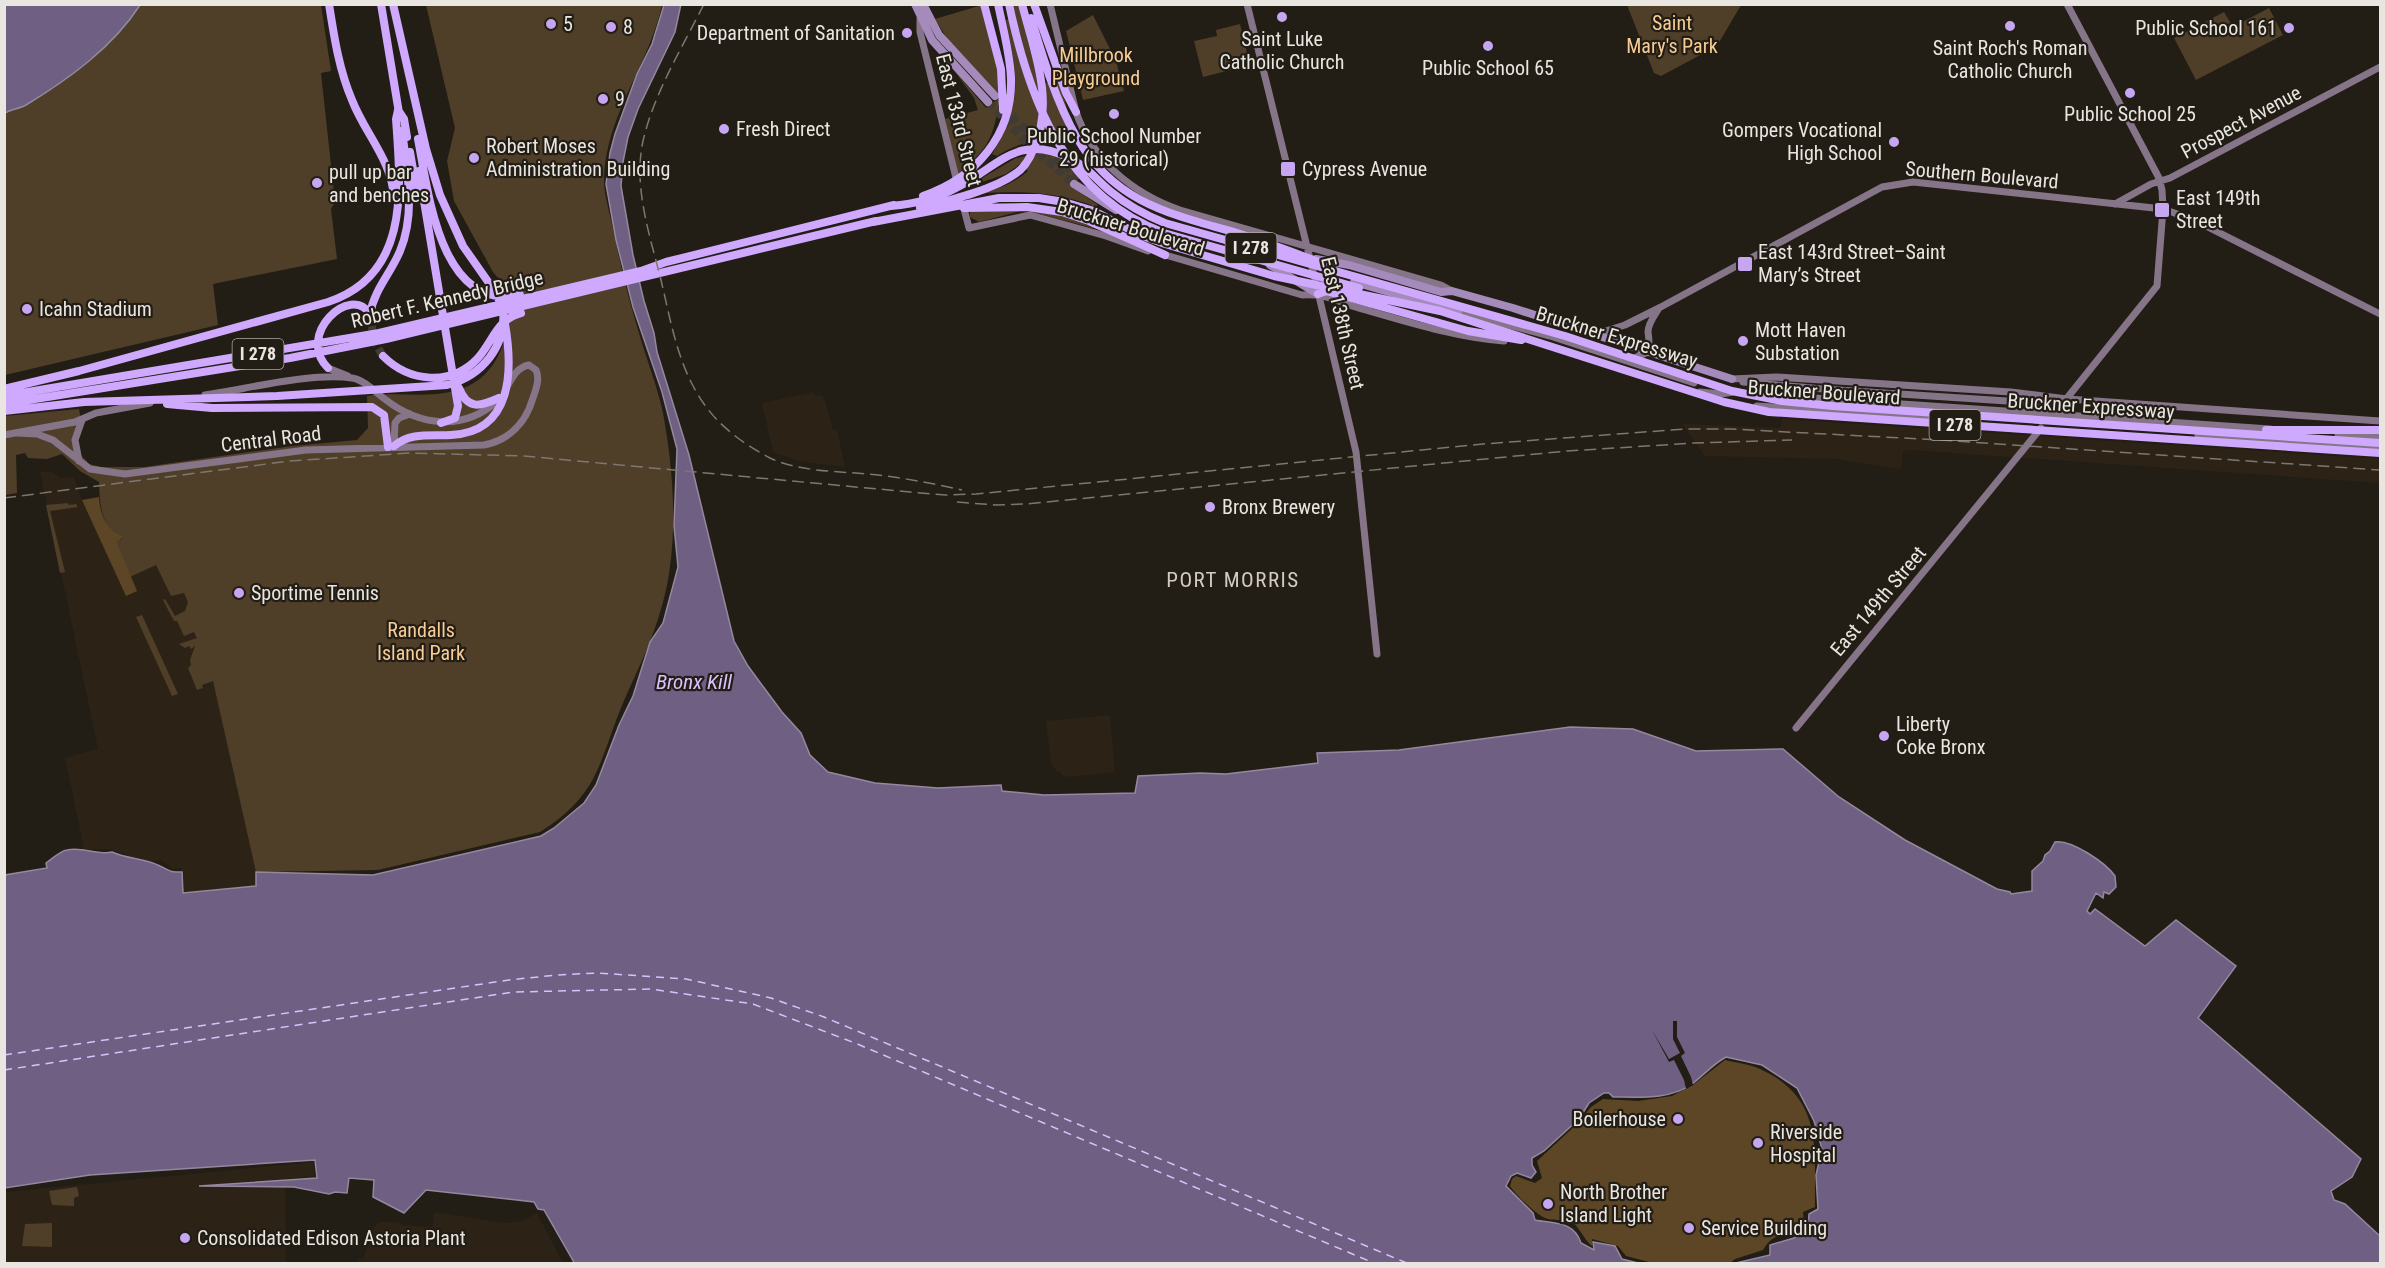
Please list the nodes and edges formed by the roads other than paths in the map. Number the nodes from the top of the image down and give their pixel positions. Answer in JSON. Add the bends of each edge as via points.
{"nodes":[{"id":1,"x":329,"y":4,"type":"edge"},
{"id":2,"x":381,"y":4,"type":"edge"},
{"id":3,"x":393,"y":4,"type":"edge"},
{"id":4,"x":915,"y":4,"type":"edge"},
{"id":5,"x":923,"y":4,"type":"edge"},
{"id":6,"x":984,"y":4,"type":"edge"},
{"id":7,"x":998,"y":4,"type":"edge"},
{"id":8,"x":1022,"y":4,"type":"edge"},
{"id":9,"x":1027,"y":4,"type":"edge"},
{"id":10,"x":1034,"y":4,"type":"edge"},
{"id":11,"x":1050,"y":4,"type":"edge"},
{"id":12,"x":1247,"y":4,"type":"edge"},
{"id":13,"x":2067,"y":4,"type":"edge"},
{"id":14,"x":1009,"y":7,"type":"edge"},
{"id":15,"x":920,"y":19,"type":"junction"},
{"id":16,"x":2380,"y":67,"type":"edge"},
{"id":17,"x":411,"y":88,"type":"junction"},
{"id":18,"x":398,"y":110,"type":"junction"},
{"id":19,"x":1076,"y":112,"type":"junction"},
{"id":20,"x":1000,"y":133,"type":"junction"},
{"id":21,"x":418,"y":138,"type":"junction"},
{"id":22,"x":967,"y":178,"type":"junction"},
{"id":23,"x":2160,"y":181,"type":"junction"},
{"id":24,"x":951,"y":198,"type":"junction"},
{"id":25,"x":2115,"y":204,"type":"junction"},
{"id":26,"x":974,"y":205,"type":"junction"},
{"id":27,"x":904,"y":209,"type":"junction"},
{"id":28,"x":2163,"y":209,"type":"junction"},
{"id":29,"x":969,"y":228,"type":"joint"},
{"id":30,"x":394,"y":232,"type":"junction"},
{"id":31,"x":429,"y":245,"type":"junction"},
{"id":32,"x":1308,"y":246,"type":"junction"},
{"id":33,"x":1165,"y":255,"type":"junction"},
{"id":34,"x":1256,"y":257,"type":"junction"},
{"id":35,"x":1311,"y":258,"type":"junction"},
{"id":36,"x":666,"y":262,"type":"junction"},
{"id":37,"x":1314,"y":271,"type":"junction"},
{"id":38,"x":1379,"y":283,"type":"junction"},
{"id":39,"x":1452,"y":291,"type":"junction"},
{"id":40,"x":1318,"y":294,"type":"junction"},
{"id":41,"x":570,"y":297,"type":"junction"},
{"id":42,"x":1659,"y":308,"type":"junction"},
{"id":43,"x":1440,"y":311,"type":"junction"},
{"id":44,"x":1458,"y":312,"type":"joint"},
{"id":45,"x":2380,"y":314,"type":"edge"},
{"id":46,"x":504,"y":332,"type":"junction"},
{"id":47,"x":1593,"y":335,"type":"junction"},
{"id":48,"x":1539,"y":341,"type":"junction"},
{"id":49,"x":1648,"y":352,"type":"junction"},
{"id":50,"x":383,"y":356,"type":"tunnel mouth"},
{"id":51,"x":1627,"y":361,"type":"junction"},
{"id":52,"x":328,"y":368,"type":"joint"},
{"id":53,"x":454,"y":377,"type":"junction"},
{"id":54,"x":353,"y":378,"type":"junction"},
{"id":55,"x":1732,"y":379,"type":"joint"},
{"id":56,"x":4,"y":388,"type":"edge"},
{"id":57,"x":1700,"y":392,"type":"junction"},
{"id":58,"x":1733,"y":392,"type":"junction"},
{"id":59,"x":377,"y":393,"type":"junction"},
{"id":60,"x":4,"y":396,"type":"edge"},
{"id":61,"x":499,"y":398,"type":"junction"},
{"id":62,"x":2067,"y":399,"type":"junction"},
{"id":63,"x":131,"y":400,"type":"junction"},
{"id":64,"x":1833,"y":400,"type":"junction"},
{"id":65,"x":4,"y":404,"type":"edge"},
{"id":66,"x":364,"y":407,"type":"junction"},
{"id":67,"x":4,"y":411,"type":"edge"},
{"id":68,"x":1871,"y":413,"type":"junction"},
{"id":69,"x":410,"y":414,"type":"junction"},
{"id":70,"x":2053,"y":415,"type":"junction"},
{"id":71,"x":82,"y":420,"type":"junction"},
{"id":72,"x":2380,"y":421,"type":"edge"},
{"id":73,"x":441,"y":423,"type":"junction"},
{"id":74,"x":2046,"y":423,"type":"junction"},
{"id":75,"x":2212,"y":430,"type":"junction"},
{"id":76,"x":2380,"y":430,"type":"edge"},
{"id":77,"x":17,"y":433,"type":"junction"},
{"id":78,"x":4,"y":435,"type":"edge"},
{"id":79,"x":2380,"y":436,"type":"edge"},
{"id":80,"x":2380,"y":443,"type":"edge"},
{"id":81,"x":391,"y":446,"type":"junction"},
{"id":82,"x":2380,"y":448,"type":"edge"},
{"id":83,"x":2380,"y":453,"type":"edge"},
{"id":84,"x":79,"y":462,"type":"junction"},
{"id":85,"x":1377,"y":654,"type":"dead end"},
{"id":86,"x":1796,"y":728,"type":"dead end"}],
"edges":[{"from":1,"to":30,"type":"highway","via":[[349,93],[390,173]]},
{"from":2,"to":18,"type":"highway"},
{"from":3,"to":17,"type":"highway"},
{"from":4,"to":15,"type":"main road"},
{"from":5,"to":15,"type":"main road","via":[[939,34],[992,99],[932,40]]},
{"from":6,"to":20,"type":"highway","via":[[1004,88]]},
{"from":7,"to":20,"type":"highway","via":[[1011,84]]},
{"from":8,"to":24,"type":"highway","via":[[1040,75],[1044,107],[1041,128],[1029,159],[1015,174]]},
{"from":9,"to":38,"type":"highway","via":[[1070,124],[1082,146],[1105,173],[1134,196],[1167,214],[1252,238]]},
{"from":10,"to":19,"type":"highway"},
{"from":11,"to":19,"type":"main road","name":"Bruckner Boulevard"},
{"from":12,"to":32,"type":"main road","name":"East 138th Street"},
{"from":13,"to":23,"type":"main road","name":"East 149th Street"},
{"from":14,"to":43,"type":"highway","via":[[1026,74],[1050,128],[1084,179],[1119,210],[1164,233]]},
{"from":15,"to":29,"type":"main road","name":"East 133rd Street"},
{"from":16,"to":23,"type":"main road","name":"Prospect Avenue"},
{"from":17,"to":21,"type":"highway"},
{"from":17,"to":46,"type":"highway","via":[[440,195],[463,246],[493,288],[502,309]]},
{"from":18,"to":30,"type":"highway","via":[[399,199]]},
{"from":18,"to":31,"type":"highway","via":[[404,119]]},
{"from":18,"to":52,"type":"highway","via":[[408,222],[400,250],[376,293],[370,314],[358,304],[348,305],[335,312],[321,331],[317,352]]},
{"from":19,"to":32,"type":"main road","name":"Bruckner Boulevard","via":[[1103,160],[1124,180],[1162,203]]},
{"from":20,"to":22,"type":"highway"},
{"from":21,"to":31,"type":"highway","via":[[417,159]]},
{"from":21,"to":36,"type":"highway","via":[[440,239],[461,274],[483,291],[501,297],[516,296]]},
{"from":22,"to":24,"type":"highway"},
{"from":22,"to":38,"type":"highway","name":"Bruckner Expressway","number":"I 278","via":[[1024,149],[1050,150],[1075,161],[1127,204],[1156,220]]},
{"from":23,"to":25,"type":"main road","name":"Prospect Avenue"},
{"from":23,"to":28,"type":"main road","name":"East 149th Street"},
{"from":24,"to":26,"type":"highway"},
{"from":24,"to":27,"type":"highway"},
{"from":24,"to":27,"type":"highway"},
{"from":24,"to":27,"type":"highway","via":[[933,211]]},
{"from":25,"to":28,"type":"main road","name":"Southern Boulevard"},
{"from":25,"to":42,"type":"main road","name":"Southern Boulevard","via":[[1913,182],[1894,184]]},
{"from":26,"to":33,"type":"highway","via":[[1062,212]]},
{"from":26,"to":43,"type":"highway","name":"Bruckner Expressway","number":"I 278","via":[[1019,197],[1058,201],[1086,208],[1155,241],[1253,270]]},
{"from":27,"to":36,"type":"highway","name":"Robert F. Kennedy Bridge","number":"I 278","via":[[891,206]]},
{"from":27,"to":41,"type":"highway","name":"Robert F. Kennedy Bridge","number":"I 278","via":[[873,222]]},
{"from":28,"to":45,"type":"main road","name":"Southern Boulevard","via":[[2194,220]]},
{"from":28,"to":62,"type":"main road","name":"East 149th Street","via":[[2157,286]]},
{"from":29,"to":33,"type":"main road","name":"Bruckner Boulevard","via":[[1030,215]]},
{"from":30,"to":56,"type":"highway","via":[[372,274],[333,300]]},
{"from":31,"to":53,"type":"highway"},
{"from":32,"to":35,"type":"main road","name":"East 138th Street"},
{"from":32,"to":39,"type":"main road","name":"Bruckner Boulevard"},
{"from":33,"to":40,"type":"main road","name":"Bruckner Boulevard","via":[[1302,295]]},
{"from":34,"to":35,"type":"main road","name":"Bruckner Boulevard","via":[[1151,226],[1105,204],[1076,181],[1158,222],[1262,250]]},
{"from":34,"to":37,"type":"main road","name":"Bruckner Boulevard"},
{"from":34,"to":40,"type":"main road"},
{"from":35,"to":37,"type":"main road","name":"East 138th Street"},
{"from":35,"to":39,"type":"main road","name":"Bruckner Boulevard","via":[[1441,292]]},
{"from":36,"to":60,"type":"highway","name":"Robert F. Kennedy Bridge","number":"I 278","via":[[379,333]]},
{"from":37,"to":40,"type":"main road","name":"East 138th Street"},
{"from":37,"to":44,"type":"main road","name":"Bruckner Boulevard"},
{"from":38,"to":75,"type":"highway","name":"Bruckner Expressway","number":"I 278","via":[[1764,398]]},
{"from":39,"to":47,"type":"main road","name":"Bruckner Boulevard"},
{"from":40,"to":48,"type":"highway","via":[[1326,291],[1477,333]]},
{"from":40,"to":57,"type":"main road","name":"Bruckner Boulevard","via":[[1452,334],[1567,347]]},
{"from":40,"to":85,"type":"main road","name":"East 138th Street","via":[[1356,452]]},
{"from":41,"to":50,"type":"highway","via":[[509,318],[478,358],[454,374],[434,378],[413,375]]},
{"from":41,"to":65,"type":"highway","name":"Robert F. Kennedy Bridge","number":"I 278","via":[[329,351]]},
{"from":42,"to":47,"type":"main road","name":"Southern Boulevard"},
{"from":42,"to":49,"type":"main road","via":[[1649,327]]},
{"from":43,"to":48,"type":"highway","name":"Bruckner Expressway","number":"I 278"},
{"from":44,"to":51,"type":"main road","name":"Bruckner Boulevard"},
{"from":46,"to":63,"type":"highway","via":[[482,366],[447,386]]},
{"from":46,"to":81,"type":"highway","via":[[508,388],[495,415],[466,433],[409,437]]},
{"from":47,"to":49,"type":"main road","name":"Bruckner Boulevard"},
{"from":48,"to":83,"type":"highway","name":"Bruckner Expressway","number":"I 278","via":[[1724,402],[1769,412]]},
{"from":49,"to":51,"type":"main road"},
{"from":49,"to":55,"type":"main road","name":"Bruckner Boulevard"},
{"from":51,"to":58,"type":"main road","name":"Bruckner Boulevard"},
{"from":52,"to":54,"type":"main road"},
{"from":53,"to":61,"type":"highway","via":[[469,403],[482,405]]},
{"from":53,"to":73,"type":"highway","via":[[458,412],[451,421]]},
{"from":54,"to":59,"type":"main road"},
{"from":54,"to":71,"type":"main road","name":"Central Road","via":[[322,377],[140,405],[96,413]]},
{"from":55,"to":62,"type":"main road","name":"Bruckner Boulevard","via":[[1775,386],[2038,403]]},
{"from":57,"to":58,"type":"main road"},
{"from":57,"to":68,"type":"main road","name":"Bruckner Boulevard","via":[[1754,406]]},
{"from":58,"to":64,"type":"main road","name":"Bruckner Boulevard"},
{"from":59,"to":66,"type":"highway"},
{"from":59,"to":69,"type":"main road"},
{"from":61,"to":73,"type":"main road","via":[[473,416]]},
{"from":61,"to":81,"type":"main road","name":"Central Road","via":[[524,366],[536,370],[537,383],[529,411],[502,438],[489,444]]},
{"from":62,"to":70,"type":"main road","name":"East 149th Street"},
{"from":62,"to":72,"type":"main road","name":"Bruckner Boulevard"},
{"from":63,"to":66,"type":"highway","via":[[212,408]]},
{"from":63,"to":67,"type":"highway"},
{"from":64,"to":68,"type":"main road"},
{"from":64,"to":70,"type":"main road","name":"Bruckner Boulevard"},
{"from":66,"to":81,"type":"highway","via":[[375,408],[384,416]]},
{"from":68,"to":74,"type":"main road","name":"Bruckner Boulevard"},
{"from":69,"to":73,"type":"main road"},
{"from":69,"to":81,"type":"main road","via":[[394,423]]},
{"from":70,"to":74,"type":"main road","name":"East 149th Street"},
{"from":70,"to":79,"type":"main road","name":"Bruckner Boulevard"},
{"from":71,"to":77,"type":"main road","name":"Central Road"},
{"from":71,"to":84,"type":"main road","via":[[75,440]]},
{"from":74,"to":82,"type":"main road","name":"Bruckner Boulevard"},
{"from":74,"to":86,"type":"main road","name":"East 149th Street"},
{"from":75,"to":76,"type":"highway"},
{"from":75,"to":80,"type":"highway","name":"Bruckner Expressway","number":"I 278"},
{"from":77,"to":78,"type":"main road","name":"Central Road"},
{"from":77,"to":84,"type":"main road","name":"Central Road","via":[[53,440]]},
{"from":81,"to":84,"type":"main road","name":"Central Road","via":[[273,454],[125,474],[95,471]]}]}
